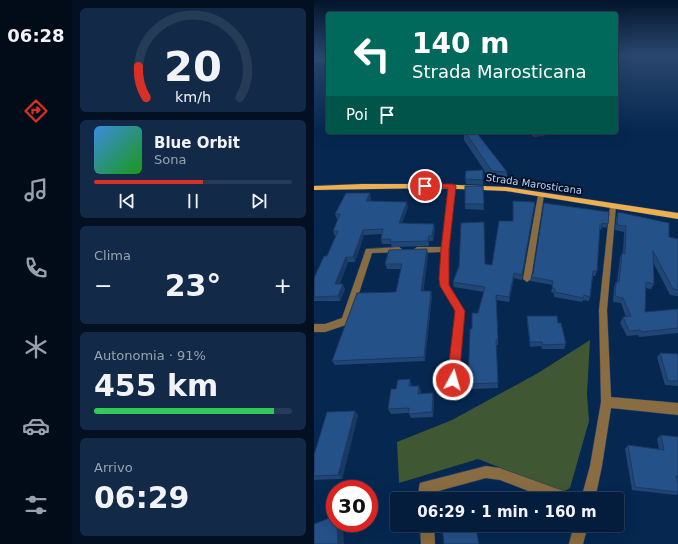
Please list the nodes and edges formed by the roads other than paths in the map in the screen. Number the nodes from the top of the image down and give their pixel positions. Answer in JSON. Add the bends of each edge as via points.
{"nodes":[{"id":1,"x":452,"y":186,"type":"junction"},
{"id":2,"x":314,"y":188,"type":"edge"},
{"id":3,"x":541,"y":194,"type":"junction"},
{"id":4,"x":613,"y":206,"type":"junction"},
{"id":5,"x":678,"y":216,"type":"edge"},
{"id":6,"x":445,"y":249,"type":"junction"},
{"id":7,"x":527,"y":279,"type":"dead end"},
{"id":8,"x":314,"y":328,"type":"edge"},
{"id":9,"x":453,"y":380,"type":"dead end"},
{"id":10,"x":606,"y":402,"type":"junction"},
{"id":11,"x":678,"y":409,"type":"edge"},
{"id":12,"x":425,"y":492,"type":"edge"},
{"id":13,"x":548,"y":492,"type":"edge"},
{"id":14,"x":590,"y":492,"type":"edge"},
{"id":15,"x":427,"y":532,"type":"edge"},
{"id":16,"x":579,"y":532,"type":"edge"},
{"id":17,"x":428,"y":544,"type":"edge"},
{"id":18,"x":576,"y":544,"type":"edge"}],
"edges":[{"from":1,"to":2,"type":"main road","name":"Strada Marosticana"},
{"from":1,"to":3,"type":"main road","name":"Strada Marosticana"},
{"from":1,"to":6,"type":"street"},
{"from":3,"to":4,"type":"main road","name":"Strada Marosticana"},
{"from":3,"to":7,"type":"street"},
{"from":4,"to":5,"type":"main road","name":"Strada Marosticana"},
{"from":4,"to":10,"type":"street","via":[[603,310]]},
{"from":6,"to":8,"type":"street","via":[[369,251],[346,321],[325,328]]},
{"from":6,"to":9,"type":"street","via":[[445,286],[460,311]]},
{"from":10,"to":11,"type":"street"},
{"from":10,"to":14,"type":"street"},
{"from":12,"to":13,"type":"street","via":[[425,488],[486,472],[500,474]]},
{"from":15,"to":17,"type":"street"},
{"from":16,"to":18,"type":"street"}]}
